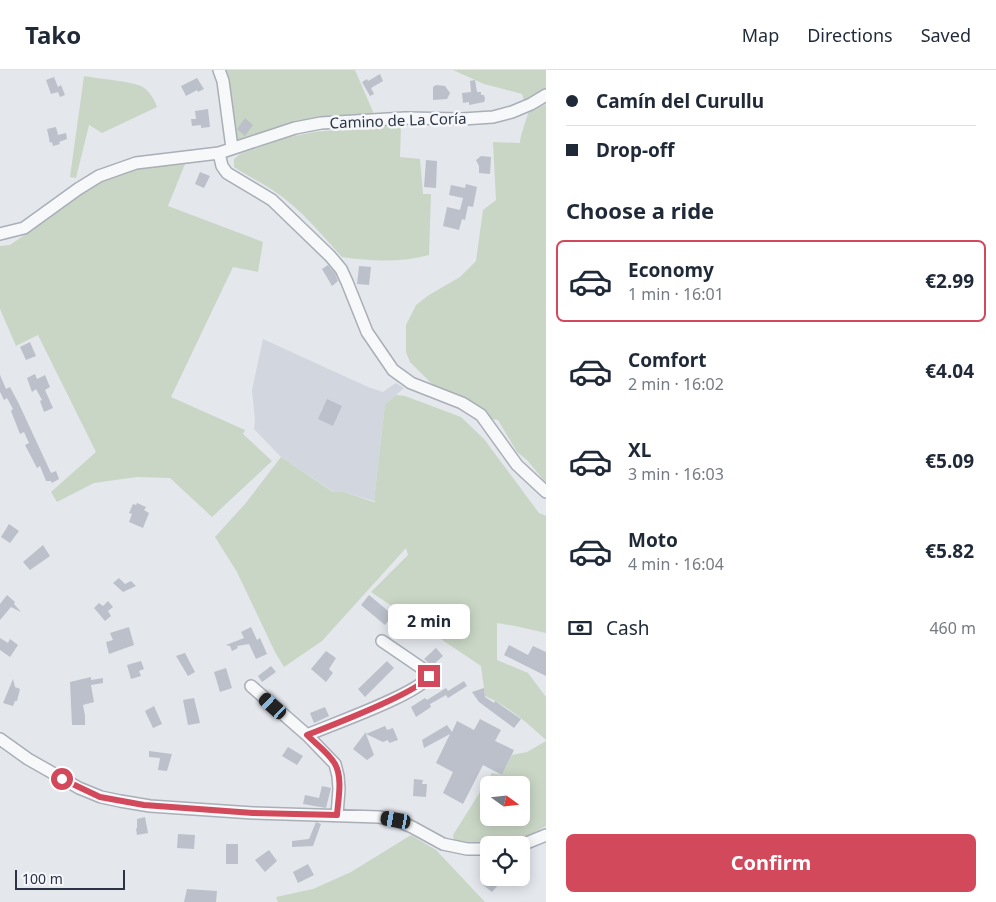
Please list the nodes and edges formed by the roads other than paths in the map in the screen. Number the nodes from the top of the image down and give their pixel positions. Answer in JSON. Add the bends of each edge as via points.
{"nodes":[{"id":1,"x":219,"y":70,"type":"edge"},
{"id":2,"x":546,"y":95,"type":"edge"},
{"id":3,"x":232,"y":148,"type":"junction"},
{"id":4,"x":219,"y":153,"type":"junction"},
{"id":5,"x":0,"y":234,"type":"edge"},
{"id":6,"x":546,"y":492,"type":"edge"},
{"id":7,"x":382,"y":641,"type":"dead end"},
{"id":8,"x":251,"y":686,"type":"dead end"},
{"id":9,"x":307,"y":735,"type":"junction"},
{"id":10,"x":0,"y":739,"type":"edge"},
{"id":11,"x":337,"y":815,"type":"junction"},
{"id":12,"x":546,"y":835,"type":"edge"},
{"id":13,"x":530,"y":842,"type":"edge"},
{"id":14,"x":480,"y":849,"type":"edge"}],
"edges":[{"from":1,"to":3,"type":"street"},
{"from":2,"to":3,"type":"street","name":"Camino de La Coría","via":[[512,112],[493,117],[320,123]]},
{"from":3,"to":4,"type":"street","name":"Camino de La Coría"},
{"from":4,"to":5,"type":"street","name":"Camino de La Coría","via":[[136,163],[116,169],[78,189],[24,228]]},
{"from":4,"to":6,"type":"street","via":[[226,174],[272,200],[341,269],[367,332],[393,370],[411,383],[462,403],[481,415],[517,465]]},
{"from":7,"to":9,"type":"street","via":[[426,671],[429,676],[426,681],[396,698]]},
{"from":8,"to":9,"type":"street"},
{"from":9,"to":11,"type":"street","via":[[335,764],[339,789]]},
{"from":10,"to":11,"type":"street","via":[[28,759],[100,797],[165,807]]},
{"from":11,"to":14,"type":"street","via":[[396,820],[442,844]]},
{"from":12,"to":13,"type":"street"}]}
